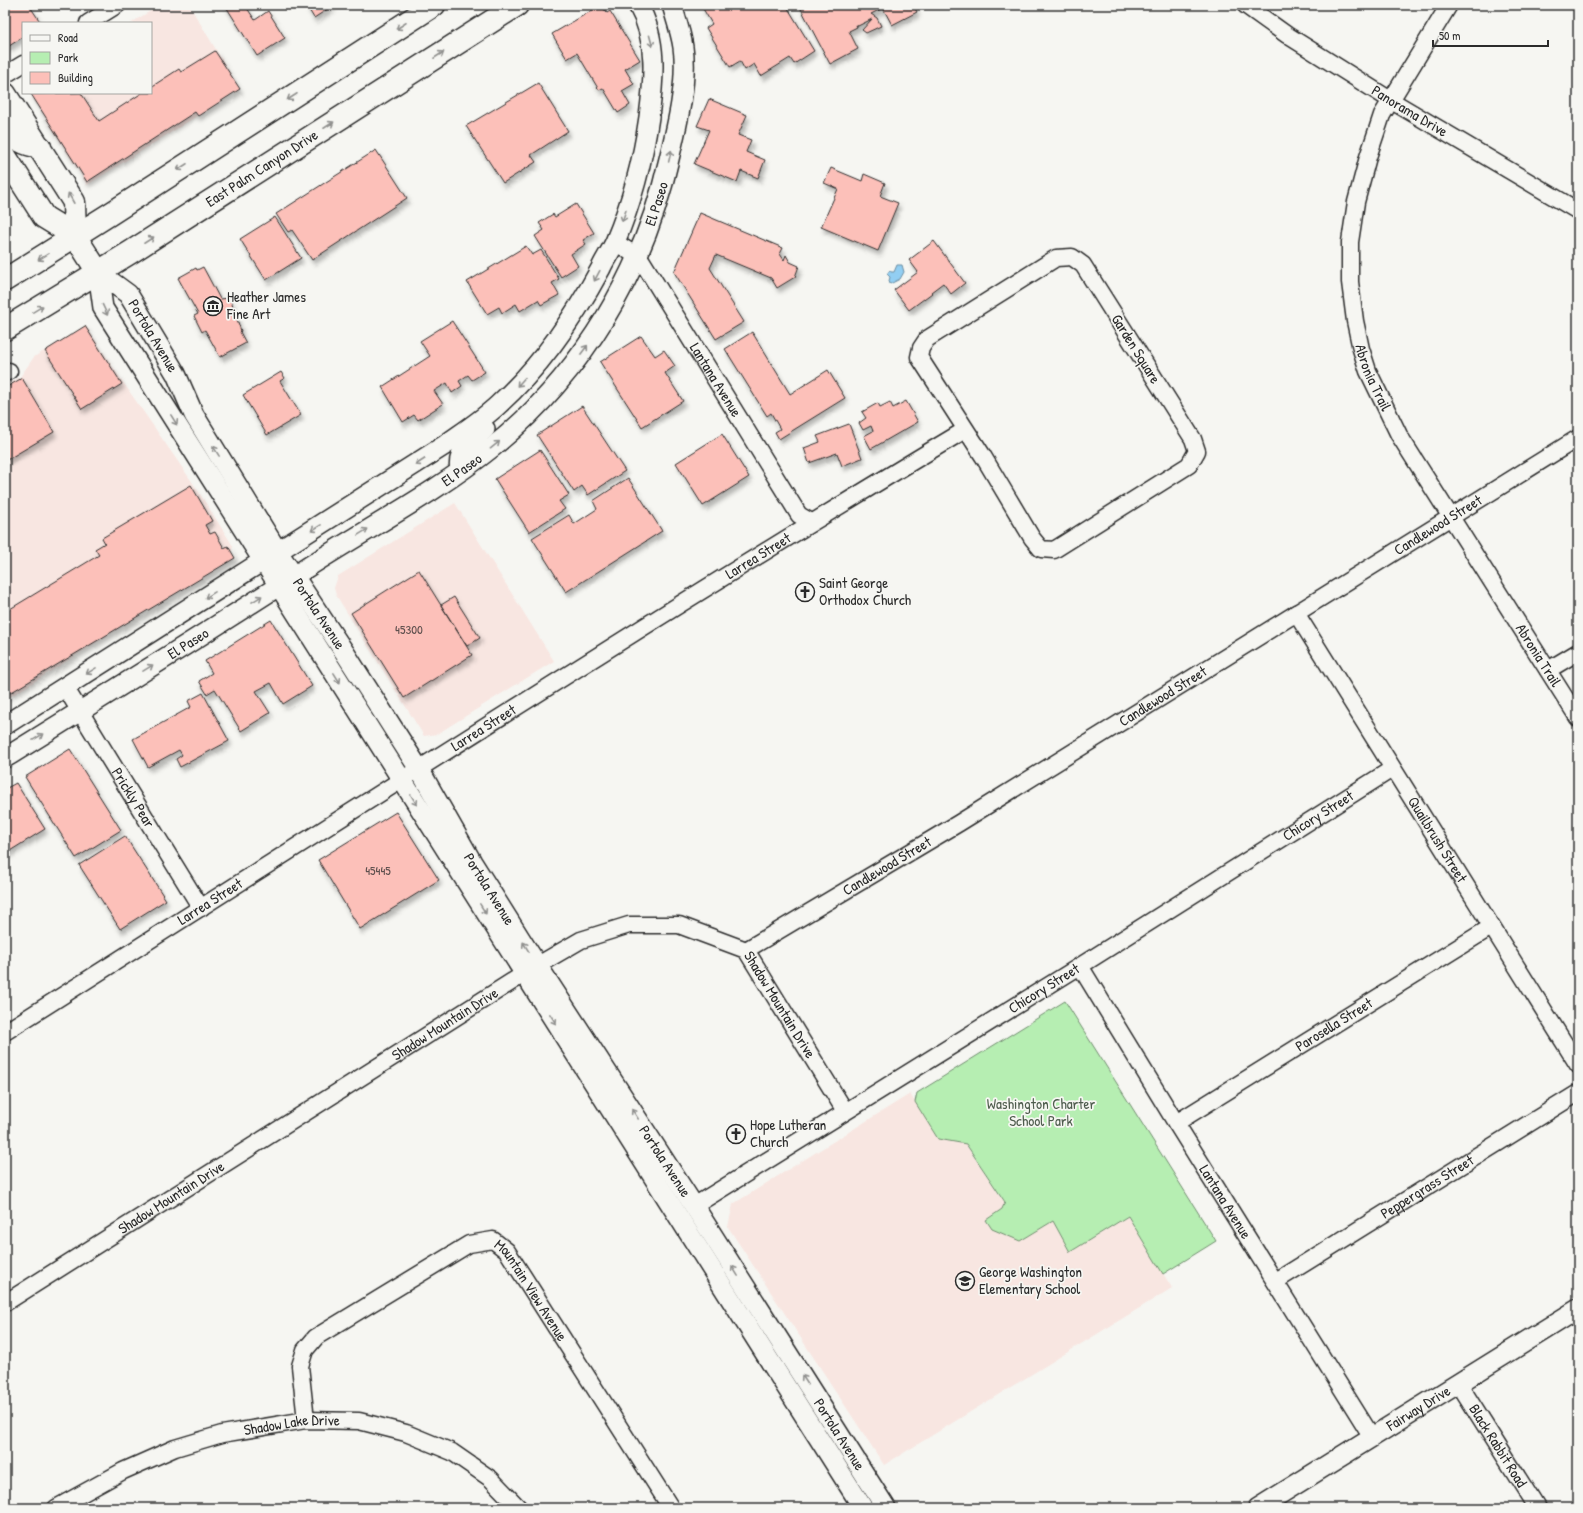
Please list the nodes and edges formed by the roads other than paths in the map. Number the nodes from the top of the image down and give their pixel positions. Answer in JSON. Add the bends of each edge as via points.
{"nodes":[{"id":1,"x":117,"y":5,"type":"edge"},
{"id":2,"x":434,"y":5,"type":"edge"},
{"id":3,"x":517,"y":5,"type":"edge"},
{"id":4,"x":638,"y":5,"type":"edge"},
{"id":5,"x":672,"y":5,"type":"edge"},
{"id":6,"x":1245,"y":5,"type":"edge"},
{"id":7,"x":1449,"y":5,"type":"edge"},
{"id":8,"x":90,"y":22,"type":"edge"},
{"id":9,"x":22,"y":65,"type":"edge"},
{"id":10,"x":5,"y":75,"type":"edge"},
{"id":11,"x":5,"y":94,"type":"edge"},
{"id":12,"x":1392,"y":101,"type":"junction"},
{"id":13,"x":5,"y":127,"type":"edge"},
{"id":14,"x":40,"y":147,"type":"junction"},
{"id":15,"x":5,"y":156,"type":"edge"},
{"id":16,"x":1578,"y":211,"type":"edge"},
{"id":17,"x":76,"y":236,"type":"junction"},
{"id":18,"x":615,"y":242,"type":"junction"},
{"id":19,"x":638,"y":256,"type":"junction"},
{"id":20,"x":98,"y":272,"type":"junction"},
{"id":21,"x":5,"y":280,"type":"edge"},
{"id":22,"x":5,"y":329,"type":"edge"},
{"id":23,"x":498,"y":406,"type":"junction"},
{"id":24,"x":965,"y":430,"type":"junction"},
{"id":25,"x":1578,"y":438,"type":"edge"},
{"id":26,"x":460,"y":470,"type":"junction"},
{"id":27,"x":207,"y":472,"type":"junction"},
{"id":28,"x":230,"y":472,"type":"junction"},
{"id":29,"x":1451,"y":518,"type":"junction"},
{"id":30,"x":811,"y":522,"type":"junction"},
{"id":31,"x":270,"y":559,"type":"junction"},
{"id":32,"x":287,"y":578,"type":"junction"},
{"id":33,"x":1296,"y":613,"type":"junction"},
{"id":34,"x":1578,"y":652,"type":"edge"},
{"id":35,"x":1548,"y":670,"type":"junction"},
{"id":36,"x":65,"y":687,"type":"junction"},
{"id":37,"x":80,"y":711,"type":"junction"},
{"id":38,"x":1578,"y":718,"type":"edge"},
{"id":39,"x":5,"y":725,"type":"edge"},
{"id":40,"x":5,"y":758,"type":"edge"},
{"id":41,"x":418,"y":769,"type":"junction"},
{"id":42,"x":1392,"y":769,"type":"junction"},
{"id":43,"x":401,"y":780,"type":"junction"},
{"id":44,"x":201,"y":908,"type":"junction"},
{"id":45,"x":1491,"y":927,"type":"junction"},
{"id":46,"x":746,"y":950,"type":"junction"},
{"id":47,"x":1080,"y":966,"type":"junction"},
{"id":48,"x":531,"y":969,"type":"junction"},
{"id":49,"x":5,"y":1032,"type":"edge"},
{"id":50,"x":1578,"y":1065,"type":"edge"},
{"id":51,"x":1578,"y":1093,"type":"edge"},
{"id":52,"x":845,"y":1111,"type":"junction"},
{"id":53,"x":1176,"y":1123,"type":"junction"},
{"id":54,"x":694,"y":1206,"type":"junction"},
{"id":55,"x":1276,"y":1281,"type":"junction"},
{"id":56,"x":5,"y":1303,"type":"edge"},
{"id":57,"x":1578,"y":1308,"type":"edge"},
{"id":58,"x":1459,"y":1384,"type":"junction"},
{"id":59,"x":306,"y":1420,"type":"junction"},
{"id":60,"x":1372,"y":1437,"type":"junction"},
{"id":61,"x":56,"y":1508,"type":"edge"},
{"id":62,"x":519,"y":1508,"type":"edge"},
{"id":63,"x":671,"y":1508,"type":"edge"},
{"id":64,"x":863,"y":1508,"type":"edge"},
{"id":65,"x":886,"y":1508,"type":"edge"},
{"id":66,"x":1258,"y":1508,"type":"edge"},
{"id":67,"x":1537,"y":1508,"type":"edge"}],
"edges":[{"from":1,"to":8,"type":"street"},
{"from":2,"to":17,"type":"main road","one_way":true},
{"from":20,"to":3,"type":"main road","name":"East Palm Canyon Drive","one_way":true},
{"from":4,"to":18,"type":"street","name":"El Paseo","one_way":true,"via":[[645,16],[653,49],[653,89],[640,165]]},
{"from":19,"to":5,"type":"street","name":"El Paseo","one_way":true,"via":[[663,186],[685,69],[683,46]]},
{"from":6,"to":12,"type":"street","name":"Panorama Drive","via":[[1286,35]]},
{"from":7,"to":12,"type":"street","name":"Abronia Trail"},
{"from":9,"to":10,"type":"street"},
{"from":11,"to":14,"type":"main road","name":"Portola Avenue"},
{"from":12,"to":16,"type":"street","name":"Panorama Drive"},
{"from":12,"to":29,"type":"street","name":"Abronia Trail","via":[[1382,115],[1356,202],[1350,242],[1350,282],[1355,321],[1368,371],[1382,401],[1399,435]]},
{"from":13,"to":14,"type":"main road","via":[[18,140],[27,145]]},
{"from":17,"to":14,"type":"main road","name":"Portola Avenue","one_way":true,"via":[[74,202]]},
{"from":15,"to":17,"type":"main road","name":"Portola Avenue","via":[[44,217]]},
{"from":17,"to":20,"type":"main road","name":"Portola Avenue"},
{"from":17,"to":21,"type":"main road","one_way":true},
{"from":18,"to":19,"type":"street","name":"Lantana Avenue"},
{"from":18,"to":23,"type":"street","name":"El Paseo","one_way":true,"via":[[563,330],[535,367]]},
{"from":26,"to":19,"type":"street","name":"El Paseo","one_way":true,"via":[[517,426],[572,366],[594,337]]},
{"from":19,"to":30,"type":"street","name":"Lantana Avenue","via":[[799,515]]},
{"from":22,"to":20,"type":"main road","name":"East Palm Canyon Drive","one_way":true},
{"from":20,"to":27,"type":"street","name":"Portola Avenue","one_way":true,"via":[[103,308]]},
{"from":28,"to":20,"type":"street","name":"Portola Avenue","one_way":true,"via":[[194,414],[176,374],[128,294]]},
{"from":23,"to":26,"type":"street","via":[[488,426],[464,449],[459,463]]},
{"from":23,"to":31,"type":"street","name":"El Paseo","one_way":true,"via":[[445,445]]},
{"from":24,"to":24,"type":"street","name":"Garden Square","via":[[919,357],[921,348],[927,339],[1056,258],[1072,257],[1082,265],[1193,439],[1197,451],[1189,465],[1054,550],[1041,549]]},
{"from":24,"to":30,"type":"street","name":"Larrea Street"},
{"from":25,"to":29,"type":"street","name":"Candlewood Street"},
{"from":32,"to":26,"type":"street","name":"El Paseo","one_way":true,"via":[[336,550]]},
{"from":27,"to":28,"type":"street","via":[[212,466],[218,476]]},
{"from":27,"to":31,"type":"street","via":[[230,494]]},
{"from":28,"to":31,"type":"street","name":"Portola Avenue"},
{"from":29,"to":33,"type":"street","name":"Candlewood Street"},
{"from":29,"to":35,"type":"street","name":"Abronia Trail"},
{"from":30,"to":41,"type":"street","name":"Larrea Street"},
{"from":31,"to":32,"type":"street","name":"Portola Avenue"},
{"from":31,"to":36,"type":"street","name":"El Paseo","one_way":true},
{"from":37,"to":32,"type":"street","name":"El Paseo","one_way":true},
{"from":32,"to":41,"type":"street","name":"Portola Avenue","via":[[350,660]]},
{"from":32,"to":43,"type":"street","name":"Portola Avenue","one_way":true},
{"from":33,"to":42,"type":"street","name":"Quailbrush Street"},
{"from":33,"to":46,"type":"street","name":"Candlewood Street","via":[[959,823]]},
{"from":34,"to":35,"type":"street"},
{"from":35,"to":38,"type":"street","name":"Abronia Trail"},
{"from":36,"to":37,"type":"street","name":"Prickly Pear"},
{"from":36,"to":39,"type":"street","name":"El Paseo"},
{"from":40,"to":37,"type":"street","name":"El Paseo","one_way":true},
{"from":37,"to":44,"type":"street","name":"Prickly Pear"},
{"from":41,"to":43,"type":"street","name":"Larrea Street"},
{"from":48,"to":41,"type":"street","name":"Portola Avenue","one_way":true},
{"from":42,"to":45,"type":"street","name":"Quailbrush Street"},
{"from":42,"to":47,"type":"street","name":"Chicory Street"},
{"from":43,"to":44,"type":"street","name":"Larrea Street"},
{"from":43,"to":48,"type":"street","name":"Portola Avenue","one_way":true},
{"from":44,"to":49,"type":"street","name":"Larrea Street"},
{"from":45,"to":50,"type":"street","name":"Quailbrush Street"},
{"from":45,"to":53,"type":"street","name":"Parosella Street"},
{"from":46,"to":48,"type":"street","name":"Shadow Mountain Drive","via":[[679,925],[629,925],[581,940]]},
{"from":46,"to":52,"type":"street","name":"Shadow Mountain Drive"},
{"from":47,"to":52,"type":"street","name":"Chicory Street"},
{"from":47,"to":53,"type":"street","name":"Lantana Avenue"},
{"from":54,"to":48,"type":"street","name":"Portola Avenue","one_way":true},
{"from":48,"to":56,"type":"street","name":"Shadow Mountain Drive"},
{"from":48,"to":64,"type":"street","name":"Portola Avenue","one_way":true},
{"from":51,"to":55,"type":"street","name":"Peppergrass Street"},
{"from":52,"to":54,"type":"street","name":"Chicory Street"},
{"from":53,"to":55,"type":"street","name":"Lantana Avenue"},
{"from":65,"to":54,"type":"street","name":"Portola Avenue","one_way":true},
{"from":55,"to":60,"type":"street","name":"Lantana Avenue"},
{"from":57,"to":58,"type":"street","name":"Fairway Drive"},
{"from":58,"to":60,"type":"street","name":"Fairway Drive"},
{"from":58,"to":67,"type":"street","name":"Black Rabbit Road"},
{"from":59,"to":61,"type":"street","name":"Shadow Lake Drive","via":[[222,1434],[174,1448],[123,1471]]},
{"from":59,"to":62,"type":"street","name":"Shadow Lake Drive","via":[[359,1421],[406,1432],[452,1452],[490,1479]]},
{"from":59,"to":63,"type":"street","name":"Mountain View Avenue","via":[[300,1366],[305,1350],[316,1337],[469,1244],[493,1240],[507,1251]]},
{"from":60,"to":66,"type":"street","name":"Fairway Drive"}]}
